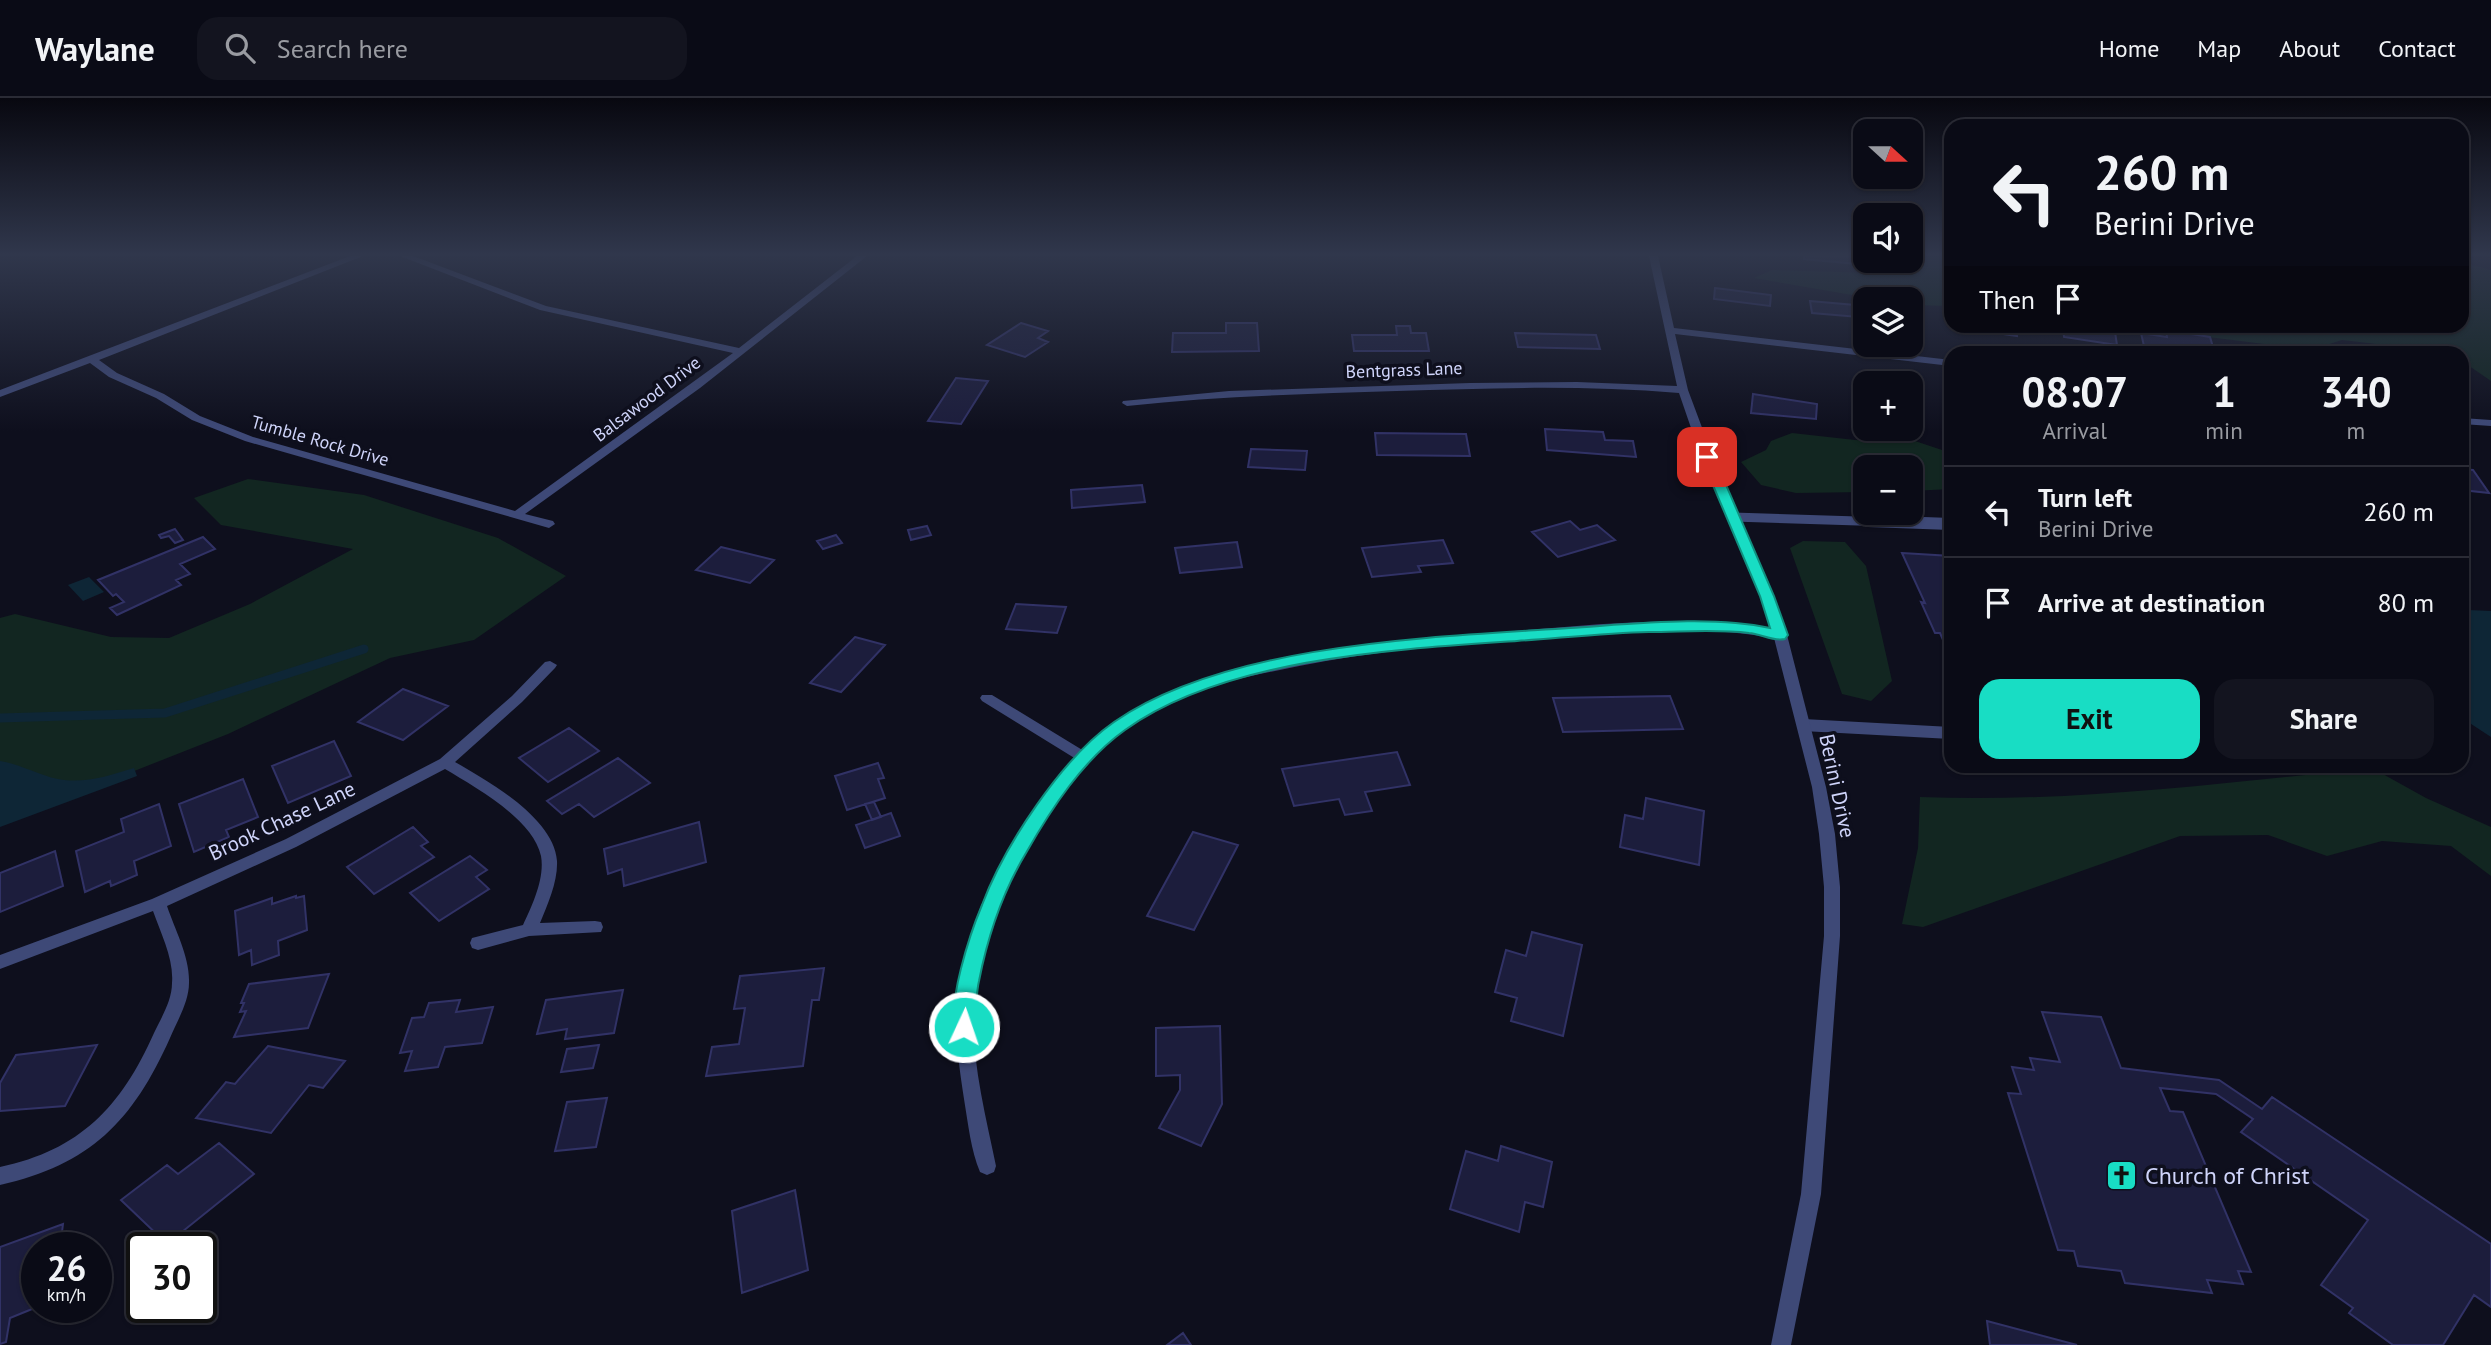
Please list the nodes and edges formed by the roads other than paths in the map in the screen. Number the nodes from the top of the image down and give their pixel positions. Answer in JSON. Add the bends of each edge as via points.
{"nodes":[{"id":1,"x":210,"y":314,"type":"edge"},
{"id":2,"x":571,"y":314,"type":"edge"},
{"id":3,"x":787,"y":314,"type":"edge"},
{"id":4,"x":1665,"y":314,"type":"edge"},
{"id":5,"x":1668,"y":331,"type":"junction"},
{"id":6,"x":739,"y":351,"type":"junction"},
{"id":7,"x":93,"y":360,"type":"junction"},
{"id":8,"x":1944,"y":362,"type":"edge"},
{"id":9,"x":1682,"y":390,"type":"junction"},
{"id":10,"x":0,"y":394,"type":"edge"},
{"id":11,"x":1127,"y":403,"type":"dead end"},
{"id":12,"x":2469,"y":421,"type":"edge"},
{"id":13,"x":2491,"y":423,"type":"edge"},
{"id":14,"x":516,"y":515,"type":"junction"},
{"id":15,"x":1733,"y":517,"type":"junction"},
{"id":16,"x":549,"y":524,"type":"dead end"},
{"id":17,"x":1944,"y":524,"type":"edge"},
{"id":18,"x":1780,"y":635,"type":"junction"},
{"id":19,"x":550,"y":665,"type":"dead end"},
{"id":20,"x":987,"y":698,"type":"dead end"},
{"id":21,"x":1803,"y":725,"type":"junction"},
{"id":22,"x":1944,"y":733,"type":"edge"},
{"id":23,"x":1085,"y":758,"type":"junction"},
{"id":24,"x":445,"y":763,"type":"junction"},
{"id":25,"x":158,"y":903,"type":"junction"},
{"id":26,"x":594,"y":927,"type":"dead end"},
{"id":27,"x":529,"y":930,"type":"junction"},
{"id":28,"x":478,"y":943,"type":"dead end"},
{"id":29,"x":0,"y":962,"type":"edge"},
{"id":30,"x":987,"y":1166,"type":"dead end"},
{"id":31,"x":0,"y":1176,"type":"edge"},
{"id":32,"x":1781,"y":1345,"type":"edge"}],
"edges":[{"from":1,"to":7,"type":"street"},
{"from":2,"to":6,"type":"street"},
{"from":3,"to":6,"type":"street","name":"Balsawood Drive"},
{"from":4,"to":5,"type":"street","name":"Berini Drive"},
{"from":5,"to":8,"type":"street"},
{"from":5,"to":9,"type":"street","name":"Berini Drive"},
{"from":6,"to":14,"type":"street","name":"Balsawood Drive"},
{"from":7,"to":10,"type":"street"},
{"from":7,"to":14,"type":"street","name":"Tumble Rock Drive","via":[[196,418],[249,439]]},
{"from":9,"to":11,"type":"street","name":"Bentgrass Lane","via":[[1487,385],[1242,392]]},
{"from":9,"to":15,"type":"street","name":"Berini Drive"},
{"from":12,"to":13,"type":"street"},
{"from":14,"to":16,"type":"street","name":"Tumble Rock Drive"},
{"from":15,"to":17,"type":"lane"},
{"from":15,"to":18,"type":"street","name":"Berini Drive"},
{"from":18,"to":21,"type":"street","name":"Berini Drive"},
{"from":18,"to":23,"type":"street","via":[[1749,628],[1587,630],[1408,643],[1333,654],[1226,677],[1169,698],[1119,726]]},
{"from":19,"to":24,"type":"street","name":"Brook Chase Lane"},
{"from":20,"to":23,"type":"street"},
{"from":21,"to":22,"type":"lane"},
{"from":21,"to":32,"type":"street","name":"Berini Drive","via":[[1827,835],[1832,936],[1811,1194]]},
{"from":23,"to":30,"type":"street","via":[[1054,794],[998,886],[971,966],[964,1027]]},
{"from":24,"to":25,"type":"street","name":"Brook Chase Lane","via":[[291,843]]},
{"from":24,"to":27,"type":"street","via":[[484,785],[537,830],[549,857],[541,902]]},
{"from":25,"to":29,"type":"street","name":"Brook Chase Lane"},
{"from":25,"to":31,"type":"street","via":[[181,981],[161,1040],[136,1087],[120,1110],[76,1149],[54,1161]]},
{"from":26,"to":27,"type":"street"},
{"from":27,"to":28,"type":"street"}]}
